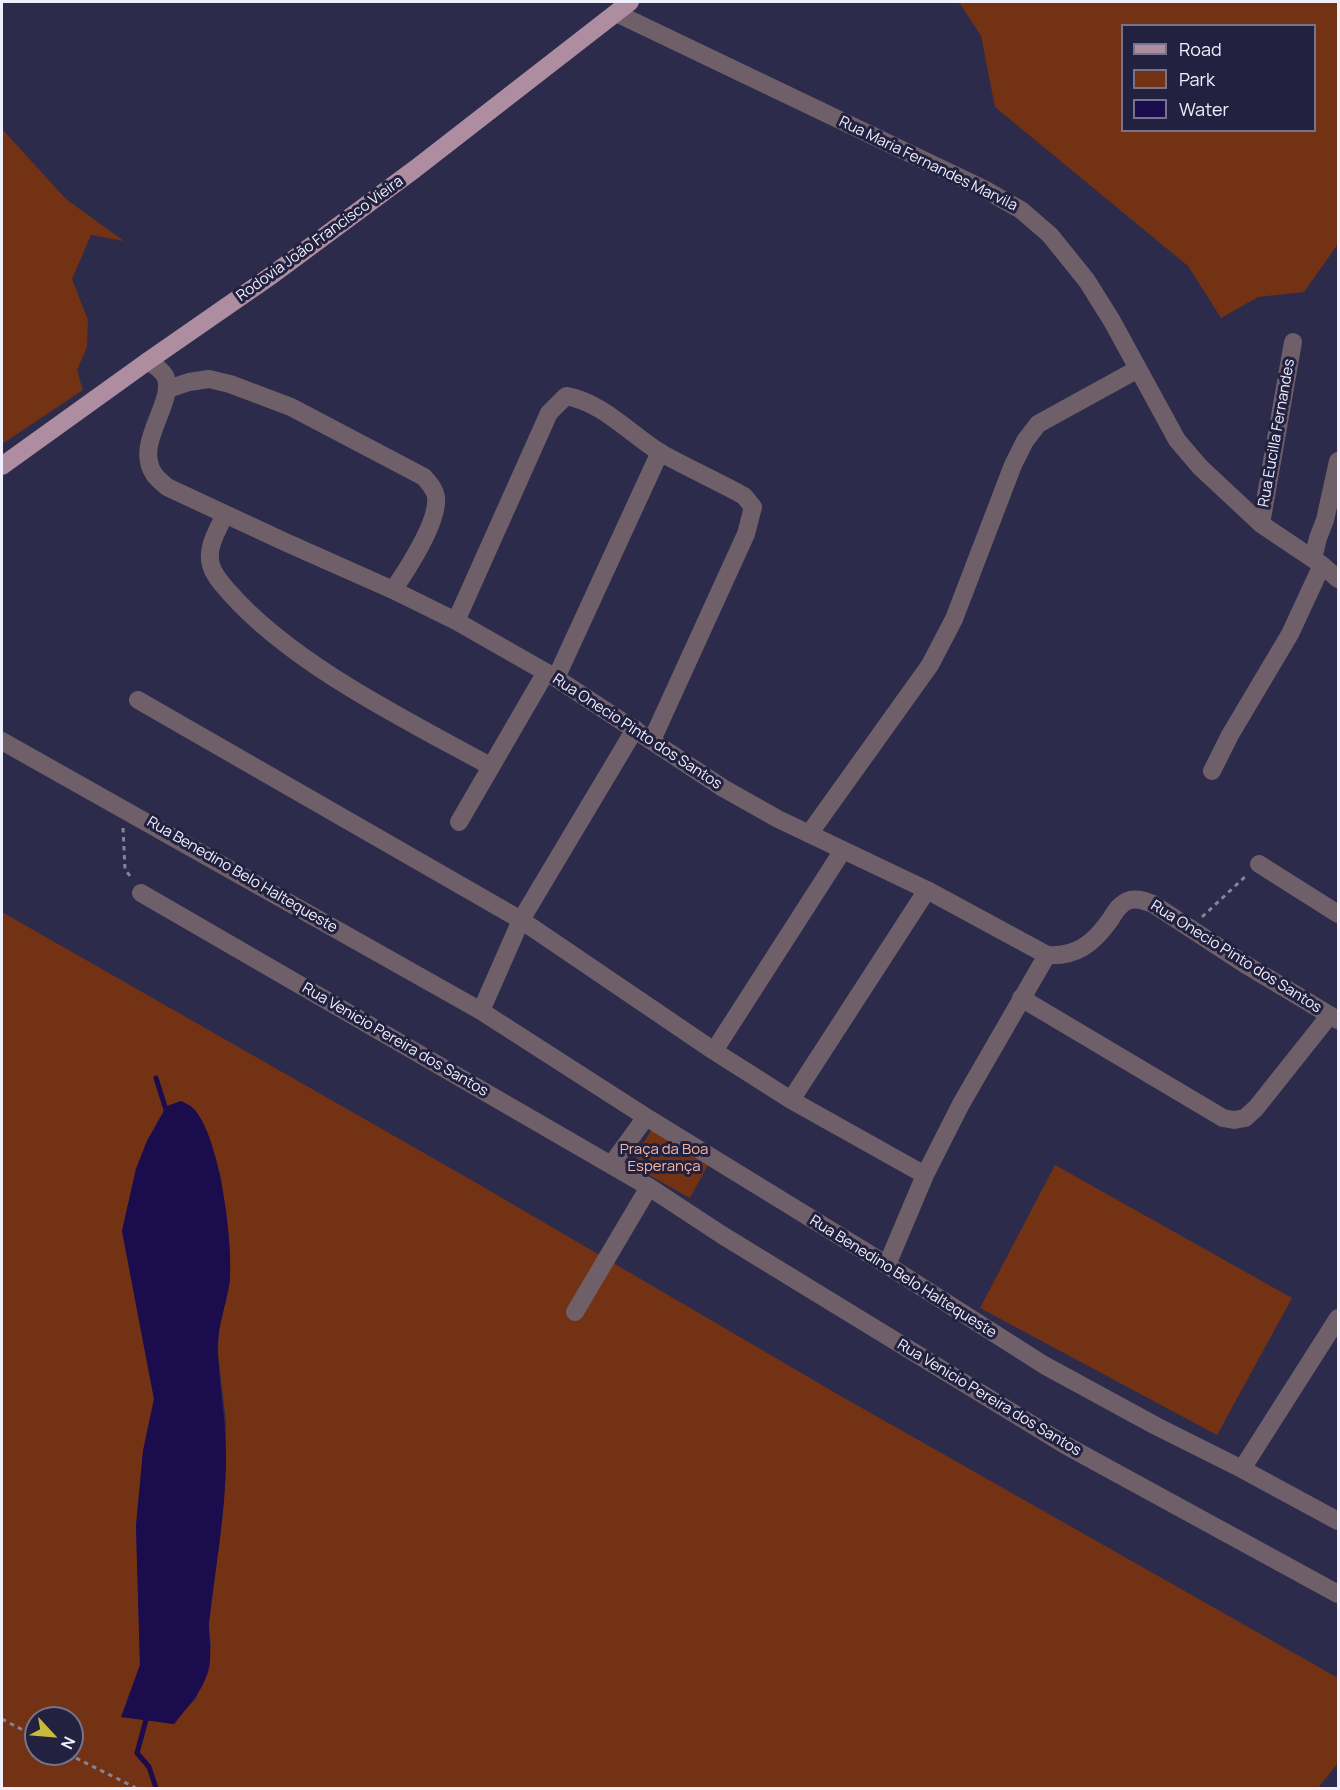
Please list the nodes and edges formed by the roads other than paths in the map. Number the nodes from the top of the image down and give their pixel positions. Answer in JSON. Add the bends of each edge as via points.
{"nodes":[{"id":1,"x":623,"y":7,"type":"edge"},
{"id":2,"x":1293,"y":342,"type":"dead end"},
{"id":3,"x":148,"y":361,"type":"junction"},
{"id":4,"x":1138,"y":369,"type":"junction"},
{"id":5,"x":168,"y":389,"type":"junction"},
{"id":6,"x":660,"y":452,"type":"junction"},
{"id":7,"x":1338,"y":461,"type":"edge"},
{"id":8,"x":2,"y":466,"type":"edge"},
{"id":9,"x":225,"y":514,"type":"junction"},
{"id":10,"x":1261,"y":524,"type":"junction"},
{"id":11,"x":1318,"y":562,"type":"junction"},
{"id":12,"x":1338,"y":579,"type":"edge"},
{"id":13,"x":393,"y":590,"type":"junction"},
{"id":14,"x":456,"y":621,"type":"junction"},
{"id":15,"x":551,"y":675,"type":"junction"},
{"id":16,"x":138,"y":700,"type":"dead end"},
{"id":17,"x":635,"y":729,"type":"junction"},
{"id":18,"x":652,"y":740,"type":"junction"},
{"id":19,"x":2,"y":741,"type":"edge"},
{"id":20,"x":490,"y":766,"type":"junction"},
{"id":21,"x":1212,"y":771,"type":"dead end"},
{"id":22,"x":459,"y":822,"type":"dead end"},
{"id":23,"x":809,"y":834,"type":"junction"},
{"id":24,"x":843,"y":850,"type":"junction"},
{"id":25,"x":1259,"y":864,"type":"road end"},
{"id":26,"x":927,"y":890,"type":"junction"},
{"id":27,"x":141,"y":893,"type":"road end"},
{"id":28,"x":1338,"y":911,"type":"edge"},
{"id":29,"x":520,"y":920,"type":"junction"},
{"id":30,"x":1047,"y":955,"type":"junction"},
{"id":31,"x":1021,"y":998,"type":"junction"},
{"id":32,"x":481,"y":1011,"type":"junction"},
{"id":33,"x":1334,"y":1018,"type":"edge"},
{"id":34,"x":714,"y":1052,"type":"junction"},
{"id":35,"x":791,"y":1100,"type":"junction"},
{"id":36,"x":646,"y":1117,"type":"junction"},
{"id":37,"x":611,"y":1165,"type":"junction"},
{"id":38,"x":925,"y":1175,"type":"junction"},
{"id":39,"x":649,"y":1187,"type":"junction"},
{"id":40,"x":887,"y":1265,"type":"junction"},
{"id":41,"x":575,"y":1312,"type":"dead end"},
{"id":42,"x":1338,"y":1318,"type":"edge"},
{"id":43,"x":1242,"y":1468,"type":"junction"},
{"id":44,"x":1338,"y":1521,"type":"edge"},
{"id":45,"x":1338,"y":1594,"type":"edge"}],
"edges":[{"from":1,"to":3,"type":"main road","name":"Rodovia João Francisco Vieira","via":[[415,169]]},
{"from":1,"to":4,"type":"street","name":"Rua Maria Fernandes Marvila","via":[[1021,210],[1050,235],[1087,281]]},
{"from":2,"to":10,"type":"street","name":"Rua Eucilla Fernandes"},
{"from":3,"to":5,"type":"street","via":[[165,376]]},
{"from":3,"to":8,"type":"main road","name":"Rodovia João Francisco Vieira"},
{"from":4,"to":10,"type":"street","name":"Rua Maria Fernandes Marvila","via":[[1177,440]]},
{"from":4,"to":23,"type":"street","via":[[1038,423],[1013,465],[954,619],[930,665]]},
{"from":5,"to":9,"type":"street","name":"Rua Onecio Pinto dos Santos","via":[[150,446],[149,462],[154,475],[167,487]]},
{"from":5,"to":13,"type":"street","via":[[209,379],[230,384],[291,406],[424,477],[436,498],[434,513],[410,566]]},
{"from":6,"to":14,"type":"street","via":[[591,404],[566,396],[557,402]]},
{"from":6,"to":15,"type":"street"},
{"from":6,"to":18,"type":"street","via":[[744,496],[753,507],[746,534]]},
{"from":7,"to":11,"type":"street","via":[[1318,538]]},
{"from":9,"to":13,"type":"street","name":"Rua Onecio Pinto dos Santos"},
{"from":9,"to":20,"type":"street","via":[[212,543],[212,567],[242,607],[293,649],[347,684]]},
{"from":10,"to":11,"type":"street","name":"Rua Maria Fernandes Marvila"},
{"from":11,"to":12,"type":"street","name":"Rua Maria Fernandes Marvila"},
{"from":11,"to":21,"type":"street","via":[[1290,634]]},
{"from":13,"to":14,"type":"street","name":"Rua Onecio Pinto dos Santos"},
{"from":14,"to":15,"type":"street","name":"Rua Onecio Pinto dos Santos"},
{"from":15,"to":17,"type":"street","name":"Rua Onecio Pinto dos Santos"},
{"from":15,"to":20,"type":"street"},
{"from":16,"to":29,"type":"street"},
{"from":17,"to":18,"type":"street","name":"Rua Onecio Pinto dos Santos"},
{"from":17,"to":29,"type":"street"},
{"from":18,"to":23,"type":"street","name":"Rua Onecio Pinto dos Santos","via":[[723,788]]},
{"from":19,"to":32,"type":"street","name":"Rua Benedino Belo Haltequeste"},
{"from":20,"to":22,"type":"street"},
{"from":23,"to":24,"type":"street","name":"Rua Onecio Pinto dos Santos"},
{"from":24,"to":26,"type":"street","name":"Rua Onecio Pinto dos Santos"},
{"from":24,"to":34,"type":"street"},
{"from":25,"to":28,"type":"street"},
{"from":26,"to":30,"type":"street","name":"Rua Onecio Pinto dos Santos"},
{"from":26,"to":35,"type":"street"},
{"from":27,"to":37,"type":"street","name":"Rua Venicio Pereira dos Santos"},
{"from":29,"to":32,"type":"street"},
{"from":29,"to":34,"type":"street"},
{"from":30,"to":31,"type":"street"},
{"from":30,"to":33,"type":"street","name":"Rua Onecio Pinto dos Santos","via":[[1078,952],[1120,906],[1130,900],[1141,900]]},
{"from":31,"to":33,"type":"street","via":[[1180,1094],[1234,1120],[1245,1118],[1256,1108]]},
{"from":31,"to":38,"type":"street"},
{"from":32,"to":36,"type":"street","name":"Rua Benedino Belo Haltequeste"},
{"from":34,"to":35,"type":"street"},
{"from":35,"to":38,"type":"street"},
{"from":36,"to":37,"type":"street"},
{"from":36,"to":40,"type":"street","name":"Rua Benedino Belo Haltequeste"},
{"from":37,"to":39,"type":"street","name":"Rua Venicio Pereira dos Santos"},
{"from":38,"to":40,"type":"street"},
{"from":39,"to":41,"type":"street"},
{"from":39,"to":45,"type":"street","name":"Rua Venicio Pereira dos Santos","via":[[1068,1446]]},
{"from":40,"to":43,"type":"street","name":"Rua Benedino Belo Haltequeste","via":[[1044,1365]]},
{"from":42,"to":43,"type":"street"},
{"from":43,"to":44,"type":"street","name":"Rua Benedino Belo Haltequeste"}]}
